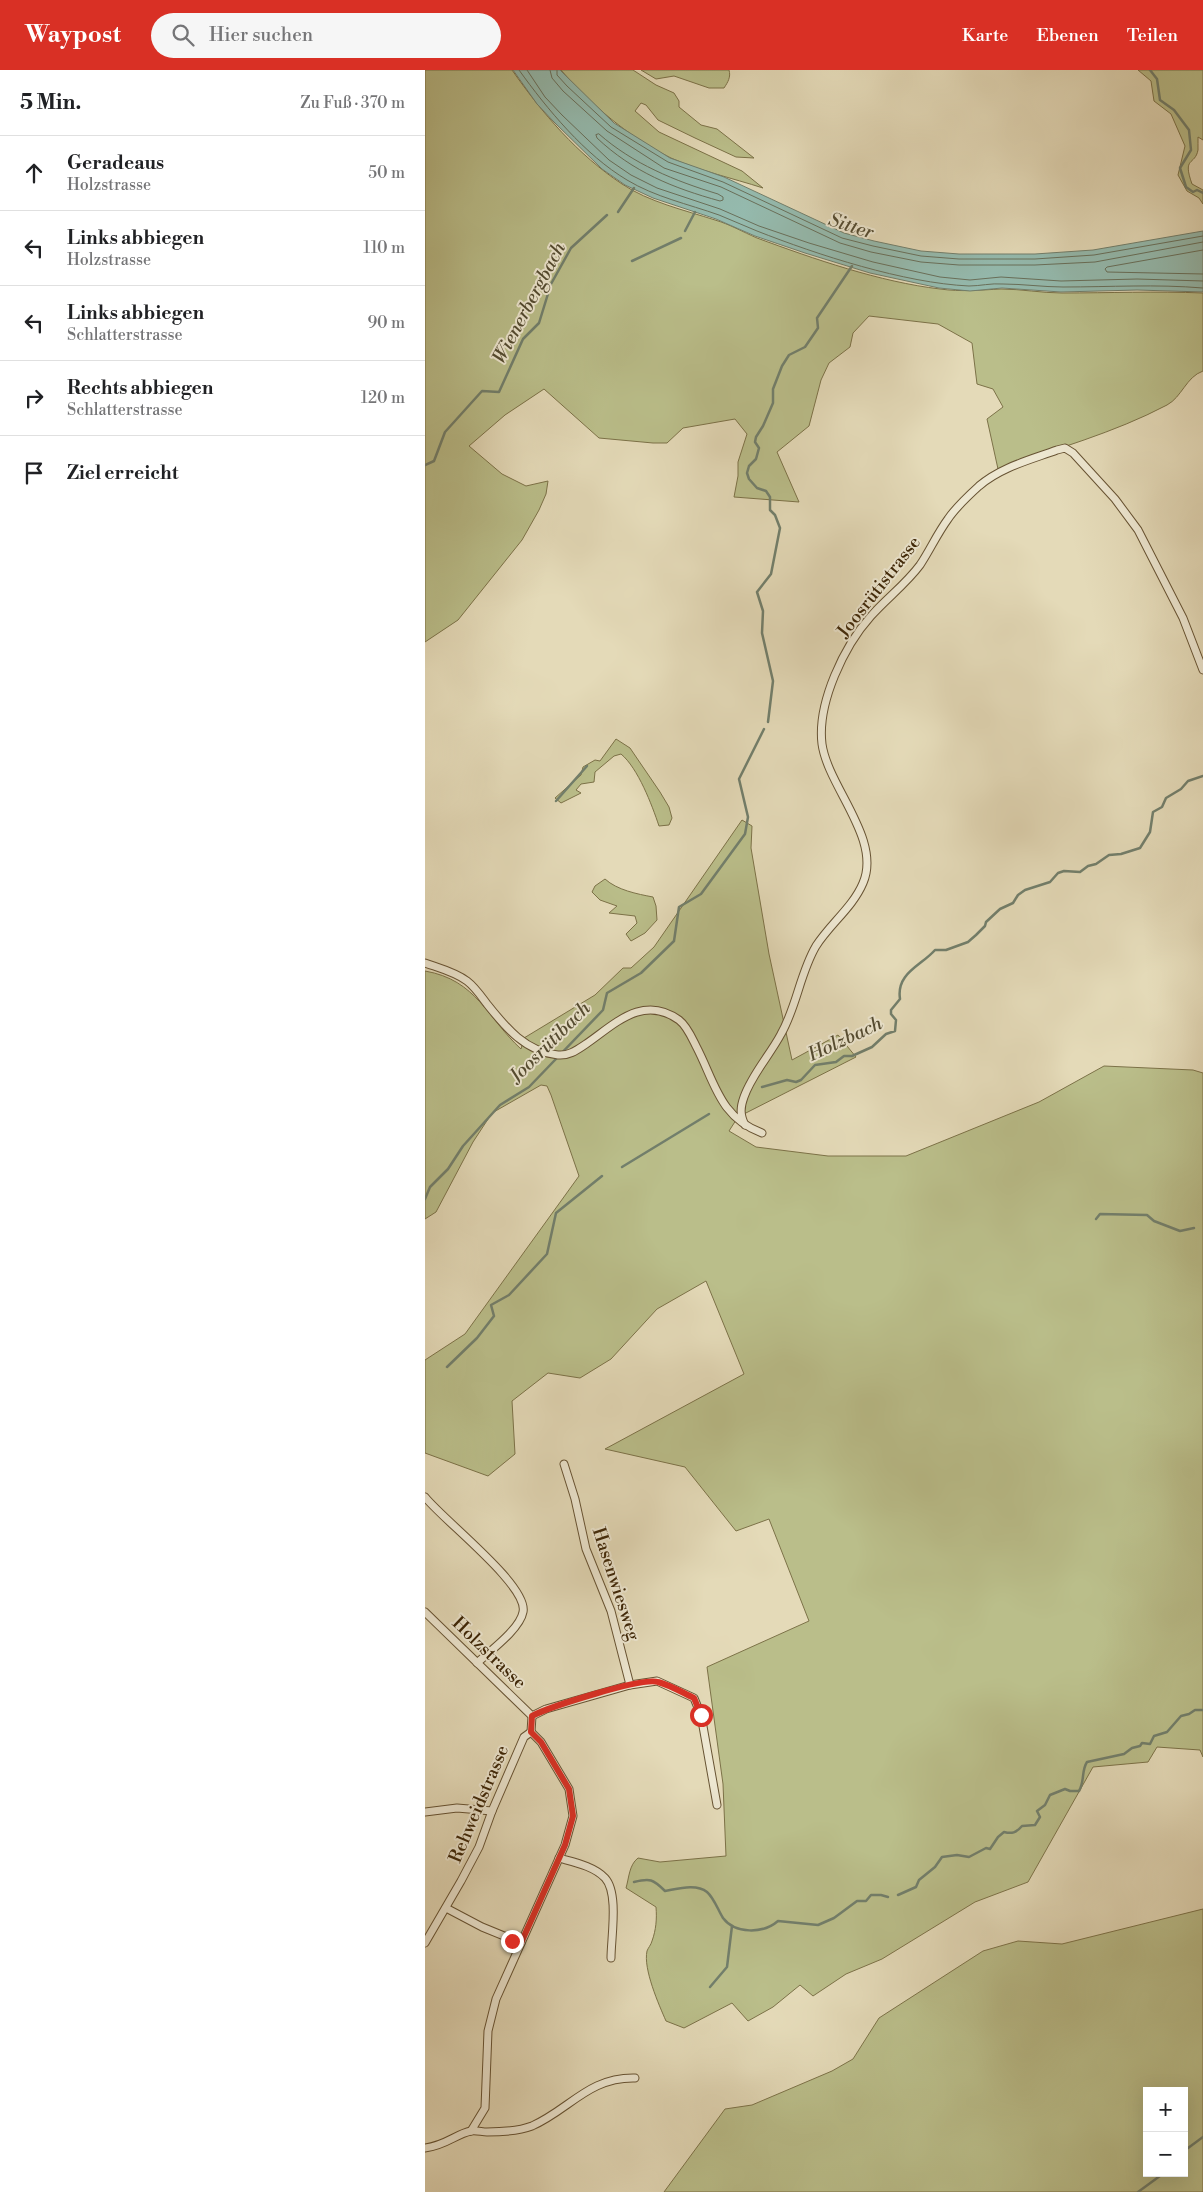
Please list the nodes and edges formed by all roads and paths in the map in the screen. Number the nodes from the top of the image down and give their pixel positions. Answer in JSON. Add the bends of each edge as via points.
{"nodes":[{"id":1,"x":1203,"y":670,"type":"edge"},
{"id":2,"x":425,"y":963,"type":"edge"},
{"id":3,"x":745,"y":1125,"type":"junction"},
{"id":4,"x":762,"y":1133,"type":"dead end"},
{"id":5,"x":564,"y":1464,"type":"dead end"},
{"id":6,"x":425,"y":1497,"type":"edge"},
{"id":7,"x":425,"y":1612,"type":"edge"},
{"id":8,"x":477,"y":1663,"type":"junction"},
{"id":9,"x":630,"y":1685,"type":"junction"},
{"id":10,"x":532,"y":1716,"type":"junction"},
{"id":11,"x":531,"y":1732,"type":"junction"},
{"id":12,"x":717,"y":1805,"type":"dead end"},
{"id":13,"x":492,"y":1811,"type":"junction"},
{"id":14,"x":425,"y":1812,"type":"edge"},
{"id":15,"x":559,"y":1858,"type":"junction"},
{"id":16,"x":446,"y":1908,"type":"junction"},
{"id":17,"x":425,"y":1943,"type":"edge"},
{"id":18,"x":521,"y":1943,"type":"junction"},
{"id":19,"x":611,"y":1958,"type":"dead end"},
{"id":20,"x":635,"y":2078,"type":"dead end"},
{"id":21,"x":471,"y":2131,"type":"junction"},
{"id":22,"x":425,"y":2148,"type":"edge"}],
"edges":[{"from":1,"to":3,"type":"street","name":"Joosrütistrasse","via":[[1183,618],[1138,530],[1073,453],[1065,448],[1057,450],[1006,469],[979,486],[949,517],[919,566],[871,616],[835,676],[822,723],[822,743],[826,762],[863,844],[867,870],[855,896],[816,946],[782,1033],[744,1096],[740,1109]]},
{"from":2,"to":3,"type":"street","via":[[467,981],[521,1042],[548,1054],[563,1056],[575,1052],[626,1016],[641,1010],[656,1009],[680,1021],[729,1112]]},
{"from":3,"to":4,"type":"street"},
{"from":5,"to":9,"type":"street","name":"Hasenwiesweg","via":[[586,1549],[611,1611]]},
{"from":6,"to":8,"type":"street","via":[[491,1561],[522,1601],[521,1619]]},
{"from":7,"to":8,"type":"street","name":"Holzstrasse"},
{"from":8,"to":10,"type":"street","name":"Holzstrasse"},
{"from":9,"to":10,"type":"street","via":[[545,1709]]},
{"from":9,"to":12,"type":"street","via":[[657,1681],[694,1698],[701,1715]]},
{"from":10,"to":11,"type":"street"},
{"from":11,"to":13,"type":"street","name":"Rehweidstrasse","via":[[524,1737]]},
{"from":11,"to":15,"type":"street","via":[[541,1742],[571,1797],[573,1816]]},
{"from":13,"to":14,"type":"street","via":[[457,1808]]},
{"from":13,"to":16,"type":"street","name":"Rehweidstrasse","via":[[479,1847]]},
{"from":15,"to":18,"type":"street"},
{"from":15,"to":19,"type":"street","via":[[593,1870],[610,1886],[613,1902]]},
{"from":16,"to":17,"type":"street","name":"Rehweidstrasse"},
{"from":16,"to":18,"type":"street","via":[[482,1928]]},
{"from":18,"to":21,"type":"street","via":[[491,2016],[485,2108]]},
{"from":20,"to":21,"type":"street","via":[[617,2078],[598,2085],[520,2130]]},
{"from":21,"to":22,"type":"street","via":[[439,2146]]}]}
